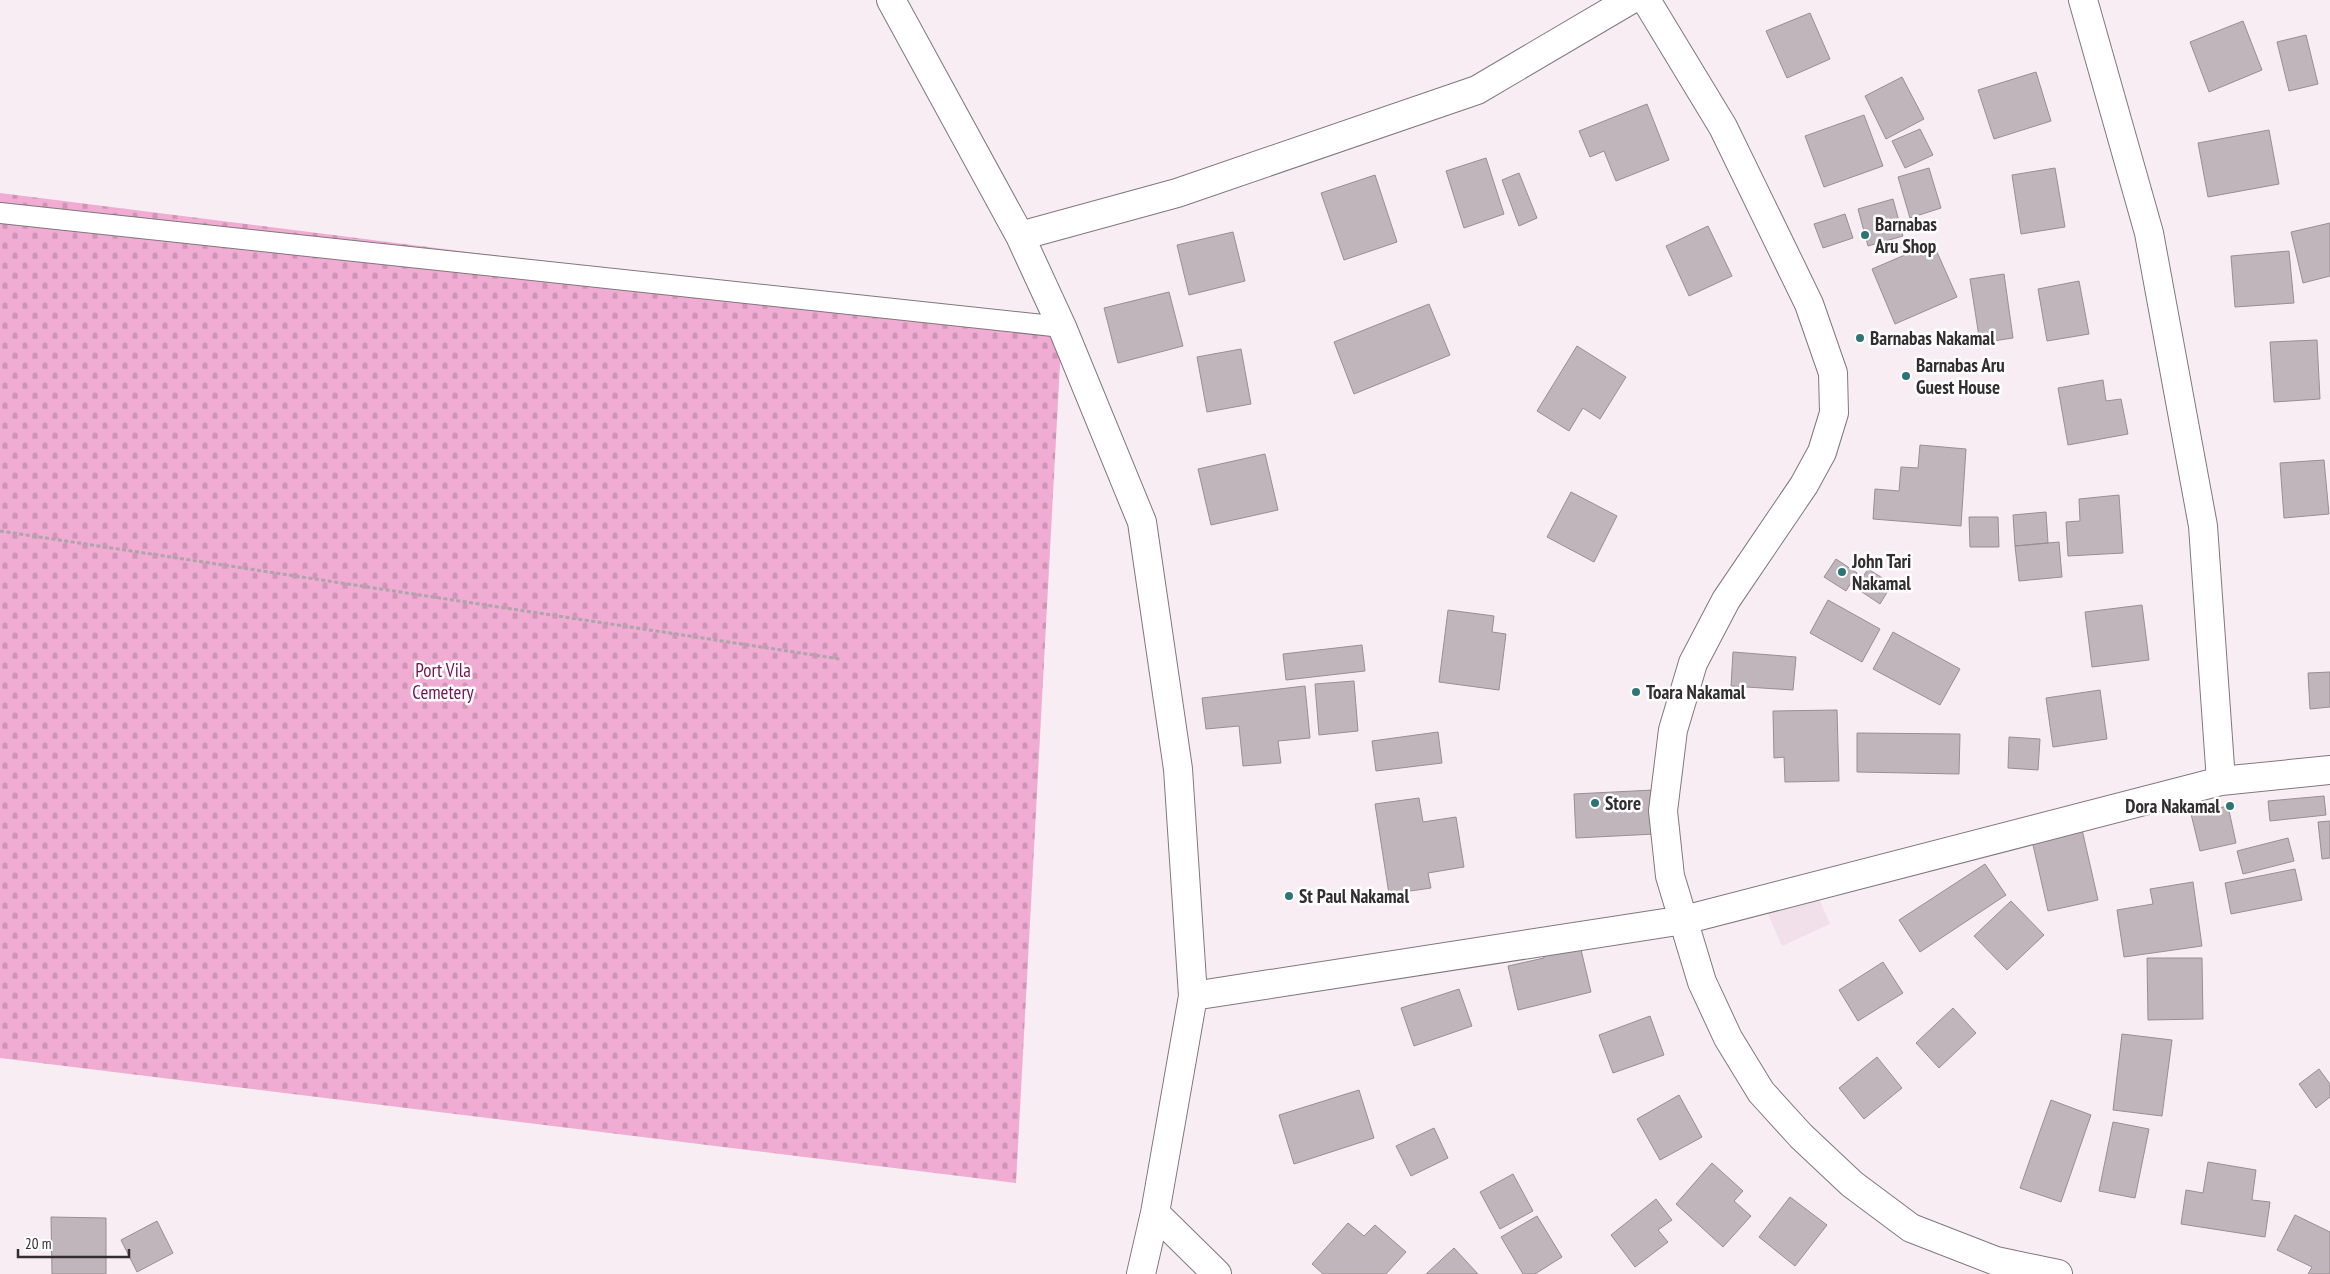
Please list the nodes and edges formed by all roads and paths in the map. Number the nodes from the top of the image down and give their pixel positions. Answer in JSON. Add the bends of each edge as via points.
{"nodes":[{"id":1,"x":892,"y":0,"type":"edge"},
{"id":2,"x":1630,"y":0,"type":"edge"},
{"id":3,"x":1646,"y":0,"type":"edge"},
{"id":4,"x":2083,"y":0,"type":"edge"},
{"id":5,"x":0,"y":213,"type":"edge"},
{"id":6,"x":1020,"y":236,"type":"junction"},
{"id":7,"x":1062,"y":327,"type":"junction"},
{"id":8,"x":0,"y":531,"type":"edge"},
{"id":9,"x":840,"y":659,"type":"dead end"},
{"id":10,"x":2330,"y":770,"type":"edge"},
{"id":11,"x":2221,"y":781,"type":"junction"},
{"id":12,"x":1684,"y":920,"type":"junction"},
{"id":13,"x":1194,"y":996,"type":"junction"},
{"id":14,"x":1155,"y":1213,"type":"junction"},
{"id":15,"x":1140,"y":1274,"type":"edge"},
{"id":16,"x":1217,"y":1274,"type":"edge"},
{"id":17,"x":2058,"y":1274,"type":"edge"}],
"edges":[{"from":1,"to":6,"type":"street"},
{"from":2,"to":6,"type":"street","via":[[1477,90],[1177,192]]},
{"from":3,"to":12,"type":"street","via":[[1723,127],[1809,304],[1833,373],[1834,413],[1822,452],[1804,485],[1726,600],[1693,664],[1673,730],[1663,811],[1670,876]]},
{"from":4,"to":11,"type":"street","via":[[2149,233],[2203,526]]},
{"from":5,"to":7,"type":"lane"},
{"from":6,"to":7,"type":"street"},
{"from":7,"to":13,"type":"street","via":[[1142,522],[1178,769]]},
{"from":8,"to":9,"type":"path"},
{"from":10,"to":11,"type":"street"},
{"from":11,"to":12,"type":"street"},
{"from":12,"to":13,"type":"street"},
{"from":12,"to":17,"type":"street","via":[[1702,982],[1728,1038],[1761,1092],[1852,1184],[1911,1228],[1996,1261]]},
{"from":13,"to":14,"type":"street"},
{"from":14,"to":15,"type":"street"},
{"from":14,"to":16,"type":"street"}]}
